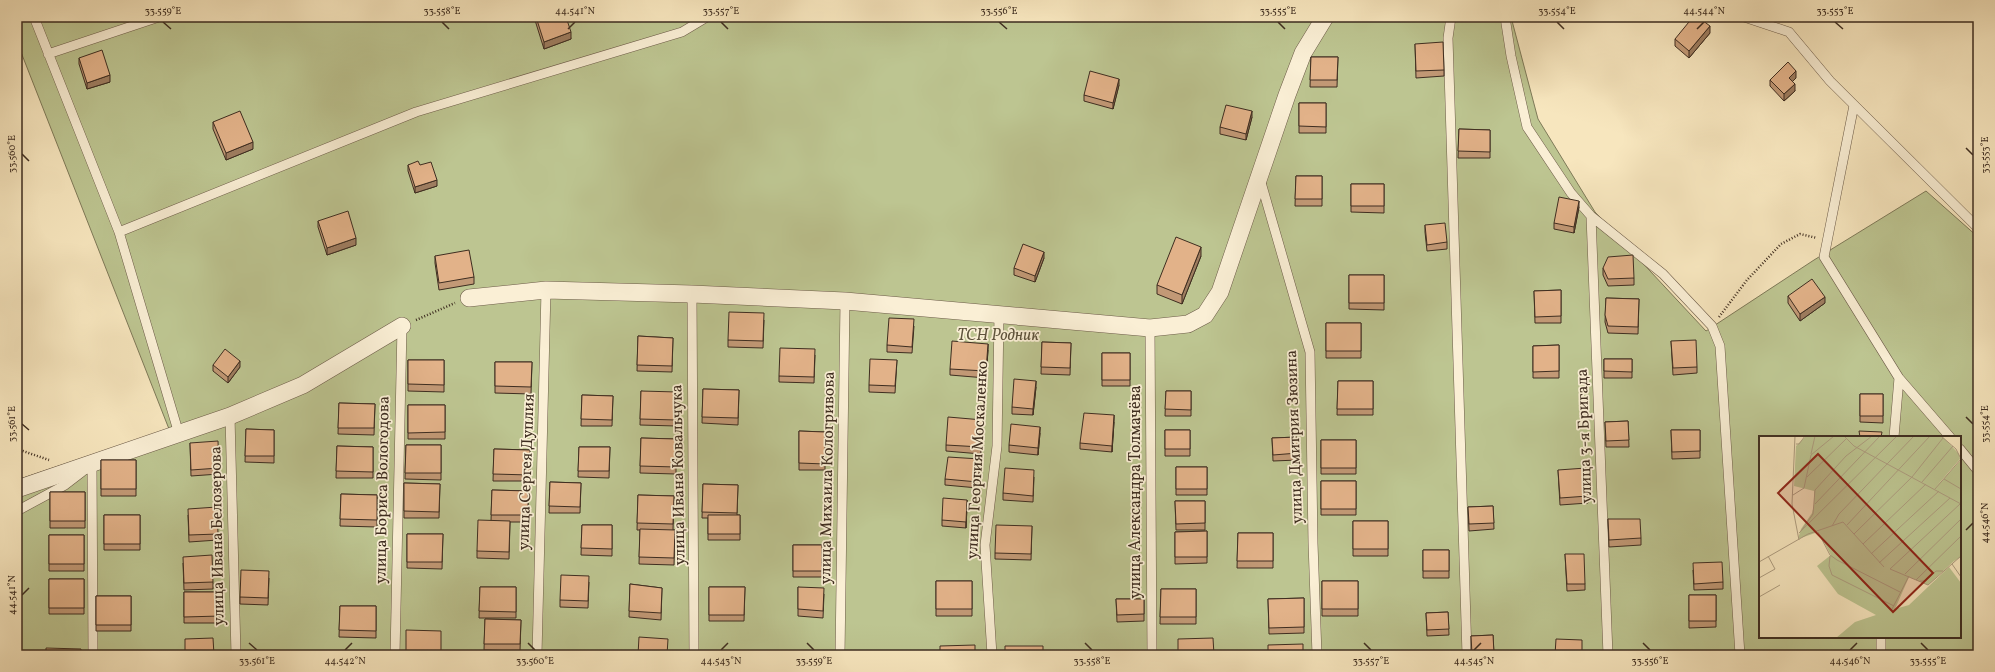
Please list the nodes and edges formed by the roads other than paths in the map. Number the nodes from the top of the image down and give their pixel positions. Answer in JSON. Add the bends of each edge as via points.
{"nodes":[{"id":1,"x":34,"y":17,"type":"edge"},
{"id":2,"x":159,"y":17,"type":"edge"},
{"id":3,"x":707,"y":17,"type":"edge"},
{"id":4,"x":1325,"y":17,"type":"edge"},
{"id":5,"x":1451,"y":17,"type":"edge"},
{"id":6,"x":1506,"y":17,"type":"edge"},
{"id":7,"x":1744,"y":17,"type":"edge"},
{"id":8,"x":48,"y":54,"type":"junction"},
{"id":9,"x":1854,"y":105,"type":"junction"},
{"id":10,"x":1260,"y":178,"type":"junction"},
{"id":11,"x":1591,"y":216,"type":"junction"},
{"id":12,"x":1978,"y":228,"type":"edge"},
{"id":13,"x":119,"y":232,"type":"junction"},
{"id":14,"x":546,"y":290,"type":"junction"},
{"id":15,"x":692,"y":294,"type":"junction"},
{"id":16,"x":469,"y":298,"type":"road end"},
{"id":17,"x":845,"y":301,"type":"junction"},
{"id":18,"x":999,"y":314,"type":"junction"},
{"id":19,"x":402,"y":326,"type":"joint"},
{"id":20,"x":1150,"y":328,"type":"junction"},
{"id":21,"x":1899,"y":378,"type":"junction"},
{"id":22,"x":230,"y":416,"type":"junction"},
{"id":23,"x":179,"y":434,"type":"junction"},
{"id":24,"x":1894,"y":436,"type":"edge"},
{"id":25,"x":1949,"y":436,"type":"edge"},
{"id":26,"x":1961,"y":450,"type":"edge"},
{"id":27,"x":92,"y":464,"type":"junction"},
{"id":28,"x":1978,"y":471,"type":"edge"},
{"id":29,"x":17,"y":489,"type":"edge"},
{"id":30,"x":17,"y":511,"type":"edge"},
{"id":31,"x":1881,"y":638,"type":"edge"},
{"id":32,"x":93,"y":655,"type":"edge"},
{"id":33,"x":236,"y":655,"type":"edge"},
{"id":34,"x":395,"y":655,"type":"edge"},
{"id":35,"x":537,"y":655,"type":"edge"},
{"id":36,"x":694,"y":655,"type":"edge"},
{"id":37,"x":840,"y":655,"type":"edge"},
{"id":38,"x":992,"y":655,"type":"edge"},
{"id":39,"x":1152,"y":655,"type":"edge"},
{"id":40,"x":1317,"y":655,"type":"edge"},
{"id":41,"x":1467,"y":655,"type":"edge"},
{"id":42,"x":1608,"y":655,"type":"edge"},
{"id":43,"x":1740,"y":655,"type":"edge"},
{"id":44,"x":1881,"y":655,"type":"edge"}],
"edges":[{"from":1,"to":8,"type":"lane"},
{"from":2,"to":8,"type":"lane"},
{"from":3,"to":13,"type":"lane","via":[[682,32],[416,112]]},
{"from":4,"to":10,"type":"street","via":[[1303,53],[1286,95]]},
{"from":5,"to":41,"type":"lane","via":[[1448,38]]},
{"from":6,"to":11,"type":"lane","via":[[1511,56],[1527,127],[1570,193]]},
{"from":7,"to":9,"type":"lane","via":[[1789,32]]},
{"from":8,"to":13,"type":"lane"},
{"from":9,"to":12,"type":"lane"},
{"from":9,"to":21,"type":"lane","via":[[1824,258]]},
{"from":10,"to":20,"type":"street","via":[[1220,292],[1205,315],[1188,324]]},
{"from":10,"to":40,"type":"lane","name":"улица Дмитрия Зюзина","via":[[1310,352]]},
{"from":11,"to":42,"type":"lane","name":"улица 3-я Бригада"},
{"from":11,"to":43,"type":"lane","via":[[1663,274],[1712,326],[1720,346]]},
{"from":13,"to":23,"type":"lane"},
{"from":14,"to":15,"type":"street"},
{"from":14,"to":16,"type":"street"},
{"from":14,"to":35,"type":"lane","name":"улица Сергея Дуплия"},
{"from":15,"to":17,"type":"street"},
{"from":15,"to":36,"type":"lane","name":"улица Ивана Ковальчука"},
{"from":17,"to":18,"type":"street"},
{"from":17,"to":37,"type":"lane","name":"улица Михаила Кологривова"},
{"from":18,"to":20,"type":"street"},
{"from":18,"to":38,"type":"lane","name":"улица Георгия Москаленко","via":[[997,446],[985,545]]},
{"from":19,"to":22,"type":"street","via":[[303,385]]},
{"from":19,"to":34,"type":"lane","name":"улица Бориса Вологодова"},
{"from":20,"to":39,"type":"lane","name":"улица Александра Толмачёва"},
{"from":21,"to":24,"type":"lane"},
{"from":21,"to":25,"type":"lane"},
{"from":22,"to":23,"type":"street"},
{"from":22,"to":33,"type":"lane","name":"улица Ивана Белозерова"},
{"from":23,"to":27,"type":"street"},
{"from":26,"to":28,"type":"lane"},
{"from":27,"to":29,"type":"street"},
{"from":27,"to":30,"type":"lane","via":[[66,485]]},
{"from":27,"to":32,"type":"lane"},
{"from":31,"to":44,"type":"lane"}]}
